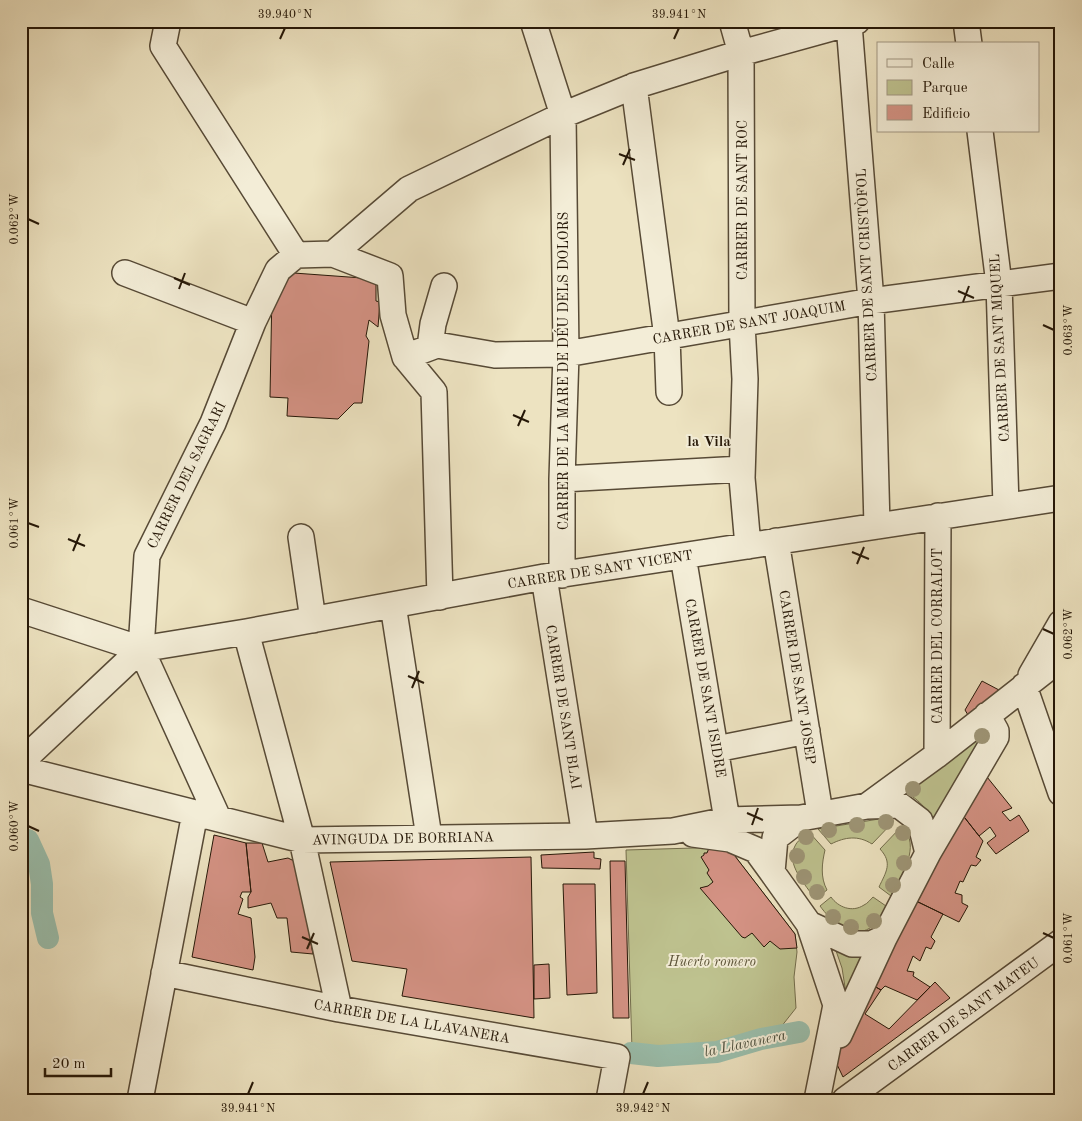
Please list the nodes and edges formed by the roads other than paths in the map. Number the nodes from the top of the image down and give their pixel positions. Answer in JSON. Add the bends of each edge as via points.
{"nodes":[{"id":1,"x":168,"y":21,"type":"edge"},
{"id":2,"x":533,"y":21,"type":"edge"},
{"id":3,"x":732,"y":21,"type":"edge"},
{"id":4,"x":966,"y":21,"type":"edge"},
{"id":5,"x":853,"y":22,"type":"edge"},
{"id":6,"x":969,"y":42,"type":"edge"},
{"id":7,"x":741,"y":53,"type":"junction"},
{"id":8,"x":634,"y":86,"type":"junction"},
{"id":9,"x":563,"y":115,"type":"junction"},
{"id":10,"x":980,"y":132,"type":"edge"},
{"id":11,"x":296,"y":254,"type":"junction"},
{"id":12,"x":333,"y":254,"type":"junction"},
{"id":13,"x":125,"y":273,"type":"dead end"},
{"id":14,"x":1061,"y":276,"type":"edge"},
{"id":15,"x":999,"y":284,"type":"junction"},
{"id":16,"x":444,"y":286,"type":"dead end"},
{"id":17,"x":871,"y":301,"type":"junction"},
{"id":18,"x":253,"y":322,"type":"junction"},
{"id":19,"x":742,"y":324,"type":"junction"},
{"id":20,"x":667,"y":337,"type":"junction"},
{"id":21,"x":434,"y":346,"type":"junction"},
{"id":22,"x":566,"y":354,"type":"junction"},
{"id":23,"x":404,"y":357,"type":"junction"},
{"id":24,"x":669,"y":392,"type":"dead end"},
{"id":25,"x":742,"y":469,"type":"junction"},
{"id":26,"x":562,"y":479,"type":"junction"},
{"id":27,"x":1061,"y":498,"type":"edge"},
{"id":28,"x":1006,"y":506,"type":"junction"},
{"id":29,"x":938,"y":516,"type":"junction"},
{"id":30,"x":878,"y":526,"type":"junction"},
{"id":31,"x":301,"y":537,"type":"dead end"},
{"id":32,"x":776,"y":541,"type":"junction"},
{"id":33,"x":748,"y":546,"type":"junction"},
{"id":34,"x":683,"y":556,"type":"junction"},
{"id":35,"x":553,"y":576,"type":"junction"},
{"id":36,"x":440,"y":596,"type":"junction"},
{"id":37,"x":392,"y":605,"type":"junction"},
{"id":38,"x":21,"y":610,"type":"edge"},
{"id":39,"x":313,"y":620,"type":"junction"},
{"id":40,"x":1061,"y":622,"type":"edge"},
{"id":41,"x":246,"y":632,"type":"junction"},
{"id":42,"x":141,"y":649,"type":"junction"},
{"id":43,"x":1061,"y":658,"type":"edge"},
{"id":44,"x":1024,"y":686,"type":"junction"},
{"id":45,"x":987,"y":715,"type":"junction"},
{"id":46,"x":807,"y":731,"type":"junction"},
{"id":47,"x":716,"y":749,"type":"junction"},
{"id":48,"x":937,"y":755,"type":"junction"},
{"id":49,"x":21,"y":762,"type":"edge"},
{"id":50,"x":21,"y":769,"type":"edge"},
{"id":51,"x":1061,"y":792,"type":"edge"},
{"id":52,"x":867,"y":806,"type":"junction"},
{"id":53,"x":195,"y":812,"type":"junction"},
{"id":54,"x":811,"y":816,"type":"junction"},
{"id":55,"x":218,"y":818,"type":"junction"},
{"id":56,"x":727,"y":820,"type":"junction"},
{"id":57,"x":673,"y":832,"type":"junction"},
{"id":58,"x":585,"y":836,"type":"junction"},
{"id":59,"x":429,"y":837,"type":"junction"},
{"id":60,"x":302,"y":840,"type":"junction"},
{"id":61,"x":928,"y":853,"type":"junction"},
{"id":62,"x":772,"y":872,"type":"junction"},
{"id":63,"x":809,"y":924,"type":"junction"},
{"id":64,"x":884,"y":938,"type":"junction"},
{"id":65,"x":1061,"y":942,"type":"edge"},
{"id":66,"x":164,"y":973,"type":"junction"},
{"id":67,"x":339,"y":1009,"type":"junction"},
{"id":68,"x":824,"y":1066,"type":"junction"},
{"id":69,"x":870,"y":1092,"type":"edge"},
{"id":70,"x":140,"y":1100,"type":"edge"},
{"id":71,"x":609,"y":1100,"type":"edge"},
{"id":72,"x":817,"y":1100,"type":"edge"},
{"id":73,"x":845,"y":1100,"type":"edge"}],
"edges":[{"from":1,"to":11,"type":"street","via":[[163,46]]},
{"from":2,"to":9,"type":"street","name":"CARRER DE LA MARE DE DÉU DELS DOLORS"},
{"from":3,"to":7,"type":"street","name":"CARRER DE SANT ROC"},
{"from":4,"to":6,"type":"street"},
{"from":5,"to":7,"type":"street"},
{"from":5,"to":17,"type":"street","name":"CARRER DE SANT CRISTÒFOL"},
{"from":7,"to":8,"type":"street"},
{"from":7,"to":19,"type":"street","name":"CARRER DE SANT ROC"},
{"from":8,"to":9,"type":"street"},
{"from":8,"to":20,"type":"street"},
{"from":9,"to":12,"type":"street","via":[[409,189]]},
{"from":9,"to":22,"type":"street","name":"CARRER DE LA MARE DE DÉU DELS DOLORS"},
{"from":10,"to":15,"type":"street","name":"CARRER DE SANT MIQUEL"},
{"from":11,"to":12,"type":"street"},
{"from":11,"to":18,"type":"street","name":"CARRER DEL SAGRARI","via":[[278,270]]},
{"from":12,"to":23,"type":"street","via":[[390,276],[392,315]]},
{"from":13,"to":18,"type":"street"},
{"from":14,"to":15,"type":"street","name":"CARRER DE SANT JOAQUIM"},
{"from":15,"to":17,"type":"street","name":"CARRER DE SANT JOAQUIM"},
{"from":15,"to":28,"type":"street","name":"CARRER DE SANT MIQUEL"},
{"from":16,"to":21,"type":"street","via":[[433,324]]},
{"from":17,"to":19,"type":"street","name":"CARRER DE SANT JOAQUIM"},
{"from":17,"to":30,"type":"street","name":"CARRER DE SANT CRISTÒFOL"},
{"from":18,"to":42,"type":"street","name":"CARRER DEL SAGRARI","via":[[214,423],[147,556]]},
{"from":19,"to":20,"type":"street","name":"CARRER DE SANT JOAQUIM"},
{"from":19,"to":25,"type":"street","name":"CARRER DE SANT ROC"},
{"from":20,"to":22,"type":"street","name":"CARRER DE SANT JOAQUIM"},
{"from":20,"to":24,"type":"street"},
{"from":21,"to":22,"type":"street","name":"CARRER DE SANT JOAQUIM","via":[[495,355]]},
{"from":21,"to":23,"type":"street"},
{"from":22,"to":26,"type":"street","name":"CARRER DE LA MARE DE DÉU DELS DOLORS"},
{"from":23,"to":36,"type":"street","via":[[434,392]]},
{"from":25,"to":26,"type":"street"},
{"from":25,"to":33,"type":"street","name":"CARRER DE SANT ROC"},
{"from":26,"to":35,"type":"street","name":"CARRER DE LA MARE DE DÉU DELS DOLORS"},
{"from":27,"to":28,"type":"street","name":"CARRER DE SANT VICENT"},
{"from":28,"to":29,"type":"street","name":"CARRER DE SANT VICENT"},
{"from":29,"to":30,"type":"street","name":"CARRER DE SANT VICENT"},
{"from":29,"to":48,"type":"street","name":"CARRER DEL CORRALOT"},
{"from":30,"to":32,"type":"street","name":"CARRER DE SANT VICENT"},
{"from":31,"to":39,"type":"street"},
{"from":32,"to":33,"type":"street","name":"CARRER DE SANT VICENT"},
{"from":32,"to":46,"type":"street","name":"CARRER DE SANT JOSEP"},
{"from":33,"to":34,"type":"street","name":"CARRER DE SANT VICENT"},
{"from":34,"to":35,"type":"street","name":"CARRER DE SANT VICENT"},
{"from":34,"to":47,"type":"street","name":"CARRER DE SANT ISIDRE"},
{"from":35,"to":36,"type":"street","name":"CARRER DE SANT VICENT"},
{"from":35,"to":58,"type":"street","name":"CARRER DE SANT BLAI"},
{"from":36,"to":37,"type":"street","name":"CARRER DE SANT VICENT"},
{"from":37,"to":39,"type":"street","name":"CARRER DE SANT VICENT"},
{"from":37,"to":59,"type":"street"},
{"from":38,"to":42,"type":"street"},
{"from":39,"to":41,"type":"street","name":"CARRER DE SANT VICENT"},
{"from":40,"to":44,"type":"street"},
{"from":41,"to":42,"type":"street","name":"CARRER DE SANT VICENT"},
{"from":41,"to":60,"type":"street"},
{"from":42,"to":49,"type":"street"},
{"from":42,"to":55,"type":"street","name":"CARRER DEL SAGRARI"},
{"from":43,"to":44,"type":"street"},
{"from":44,"to":45,"type":"street"},
{"from":44,"to":51,"type":"street"},
{"from":45,"to":48,"type":"street"},
{"from":45,"to":61,"type":"street","via":[[996,731],[996,738]]},
{"from":46,"to":47,"type":"street"},
{"from":46,"to":54,"type":"street","name":"CARRER DE SANT JOSEP"},
{"from":47,"to":56,"type":"street","name":"CARRER DE SANT ISIDRE"},
{"from":48,"to":52,"type":"street"},
{"from":50,"to":53,"type":"street","name":"AVINGUDA DE BORRIANA"},
{"from":52,"to":54,"type":"street"},
{"from":52,"to":61,"type":"street","via":[[899,805],[920,821]]},
{"from":53,"to":55,"type":"street","name":"AVINGUDA DE BORRIANA"},
{"from":53,"to":66,"type":"street"},
{"from":54,"to":56,"type":"street","name":"AVINGUDA DE BORRIANA"},
{"from":54,"to":62,"type":"street","via":[[776,838]]},
{"from":55,"to":60,"type":"street","name":"AVINGUDA DE BORRIANA"},
{"from":56,"to":57,"type":"street","name":"AVINGUDA DE BORRIANA"},
{"from":57,"to":58,"type":"street","name":"AVINGUDA DE BORRIANA"},
{"from":57,"to":62,"type":"street","name":"AVINGUDA DE BORRIANA","via":[[730,839],[756,850]]},
{"from":58,"to":59,"type":"street","name":"AVINGUDA DE BORRIANA"},
{"from":59,"to":60,"type":"street","name":"AVINGUDA DE BORRIANA"},
{"from":60,"to":67,"type":"street"},
{"from":61,"to":64,"type":"street"},
{"from":62,"to":63,"type":"street"},
{"from":63,"to":64,"type":"street","via":[[852,944],[871,944]]},
{"from":63,"to":68,"type":"street","via":[[836,1005]]},
{"from":64,"to":68,"type":"street"},
{"from":65,"to":69,"type":"street","name":"CARRER DE SANT MATEU"},
{"from":66,"to":67,"type":"street","name":"CARRER DE LA LLAVANERA"},
{"from":66,"to":70,"type":"street"},
{"from":67,"to":71,"type":"street","name":"CARRER DE LA LLAVANERA","via":[[617,1057]]},
{"from":68,"to":69,"type":"street"},
{"from":68,"to":72,"type":"street"},
{"from":69,"to":73,"type":"street","name":"CARRER DE SANT MATEU"}]}
